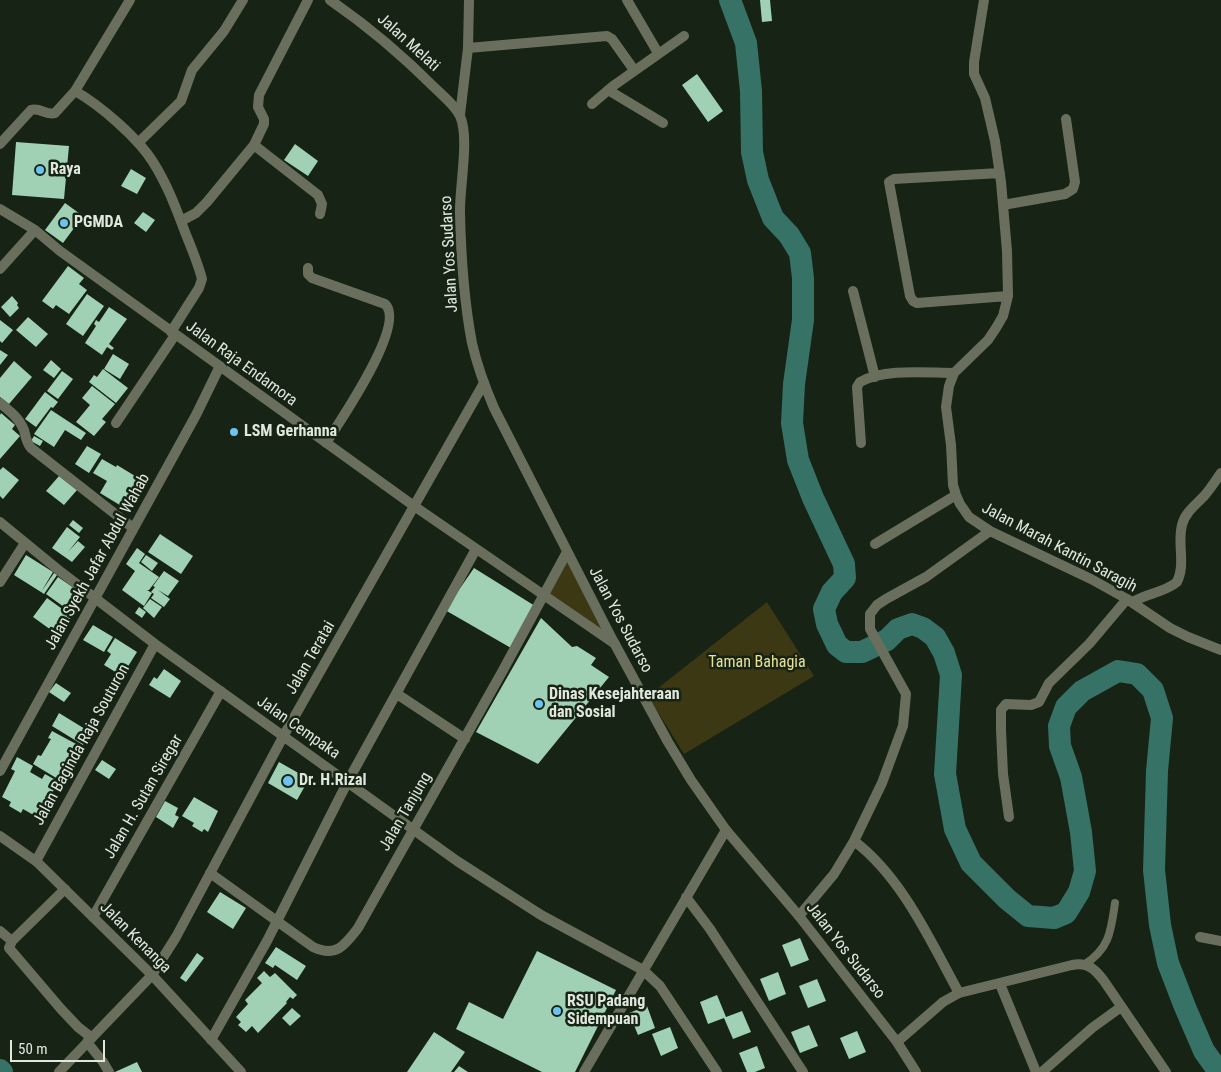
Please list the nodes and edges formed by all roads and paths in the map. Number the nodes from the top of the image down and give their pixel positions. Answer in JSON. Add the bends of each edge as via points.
{"nodes":[{"id":1,"x":130,"y":0,"type":"edge"},
{"id":2,"x":243,"y":0,"type":"edge"},
{"id":3,"x":308,"y":0,"type":"edge"},
{"id":4,"x":330,"y":0,"type":"edge"},
{"id":5,"x":469,"y":0,"type":"edge"},
{"id":6,"x":627,"y":0,"type":"edge"},
{"id":7,"x":984,"y":0,"type":"edge"},
{"id":8,"x":684,"y":36,"type":"dead end"},
{"id":9,"x":468,"y":48,"type":"junction"},
{"id":10,"x":658,"y":54,"type":"junction"},
{"id":11,"x":634,"y":70,"type":"junction"},
{"id":12,"x":75,"y":90,"type":"junction"},
{"id":13,"x":608,"y":90,"type":"junction"},
{"id":14,"x":592,"y":104,"type":"dead end"},
{"id":15,"x":460,"y":115,"type":"junction"},
{"id":16,"x":1066,"y":119,"type":"dead end"},
{"id":17,"x":663,"y":123,"type":"dead end"},
{"id":18,"x":138,"y":143,"type":"junction"},
{"id":19,"x":0,"y":144,"type":"edge"},
{"id":20,"x":254,"y":145,"type":"junction"},
{"id":21,"x":1000,"y":173,"type":"junction"},
{"id":22,"x":1003,"y":205,"type":"junction"},
{"id":23,"x":0,"y":209,"type":"edge"},
{"id":24,"x":320,"y":214,"type":"dead end"},
{"id":25,"x":181,"y":222,"type":"junction"},
{"id":26,"x":35,"y":230,"type":"junction"},
{"id":27,"x":308,"y":268,"type":"dead end"},
{"id":28,"x":0,"y":269,"type":"edge"},
{"id":29,"x":853,"y":291,"type":"dead end"},
{"id":30,"x":1008,"y":296,"type":"junction"},
{"id":31,"x":173,"y":333,"type":"junction"},
{"id":32,"x":220,"y":366,"type":"junction"},
{"id":33,"x":954,"y":372,"type":"junction"},
{"id":34,"x":875,"y":377,"type":"junction"},
{"id":35,"x":484,"y":383,"type":"junction"},
{"id":36,"x":0,"y":403,"type":"edge"},
{"id":37,"x":116,"y":423,"type":"dead end"},
{"id":38,"x":326,"y":443,"type":"junction"},
{"id":39,"x":861,"y":443,"type":"dead end"},
{"id":40,"x":1221,"y":472,"type":"edge"},
{"id":41,"x":956,"y":495,"type":"junction"},
{"id":42,"x":414,"y":506,"type":"junction"},
{"id":43,"x":0,"y":522,"type":"edge"},
{"id":44,"x":133,"y":528,"type":"junction"},
{"id":45,"x":990,"y":531,"type":"junction"},
{"id":46,"x":25,"y":543,"type":"junction"},
{"id":47,"x":875,"y":544,"type":"dead end"},
{"id":48,"x":476,"y":550,"type":"junction"},
{"id":49,"x":568,"y":552,"type":"junction"},
{"id":50,"x":0,"y":582,"type":"edge"},
{"id":51,"x":544,"y":595,"type":"junction"},
{"id":52,"x":95,"y":599,"type":"junction"},
{"id":53,"x":1130,"y":601,"type":"junction"},
{"id":54,"x":155,"y":644,"type":"junction"},
{"id":55,"x":614,"y":644,"type":"junction"},
{"id":56,"x":1221,"y":650,"type":"edge"},
{"id":57,"x":222,"y":691,"type":"junction"},
{"id":58,"x":397,"y":694,"type":"junction"},
{"id":59,"x":284,"y":735,"type":"junction"},
{"id":60,"x":465,"y":739,"type":"junction"},
{"id":61,"x":0,"y":771,"type":"edge"},
{"id":62,"x":348,"y":781,"type":"junction"},
{"id":63,"x":1008,"y":817,"type":"dead end"},
{"id":64,"x":413,"y":829,"type":"junction"},
{"id":65,"x":726,"y":830,"type":"junction"},
{"id":66,"x":0,"y":836,"type":"edge"},
{"id":67,"x":854,"y":840,"type":"junction"},
{"id":68,"x":36,"y":861,"type":"junction"},
{"id":69,"x":210,"y":873,"type":"junction"},
{"id":70,"x":64,"y":889,"type":"junction"},
{"id":71,"x":686,"y":897,"type":"junction"},
{"id":72,"x":1115,"y":904,"type":"dead end"},
{"id":73,"x":799,"y":916,"type":"junction"},
{"id":74,"x":93,"y":917,"type":"junction"},
{"id":75,"x":276,"y":920,"type":"junction"},
{"id":76,"x":0,"y":931,"type":"edge"},
{"id":77,"x":1200,"y":936,"type":"dead end"},
{"id":78,"x":12,"y":941,"type":"junction"},
{"id":79,"x":1221,"y":941,"type":"edge"},
{"id":80,"x":1086,"y":964,"type":"junction"},
{"id":81,"x":643,"y":970,"type":"junction"},
{"id":82,"x":152,"y":975,"type":"junction"},
{"id":83,"x":1000,"y":984,"type":"junction"},
{"id":84,"x":959,"y":993,"type":"junction"},
{"id":85,"x":1121,"y":1007,"type":"junction"},
{"id":86,"x":89,"y":1040,"type":"junction"},
{"id":87,"x":211,"y":1040,"type":"junction"},
{"id":88,"x":897,"y":1042,"type":"junction"},
{"id":89,"x":914,"y":1071,"type":"edge"},
{"id":90,"x":59,"y":1072,"type":"edge"},
{"id":91,"x":109,"y":1072,"type":"edge"},
{"id":92,"x":241,"y":1072,"type":"edge"},
{"id":93,"x":584,"y":1072,"type":"edge"},
{"id":94,"x":717,"y":1072,"type":"edge"},
{"id":95,"x":803,"y":1072,"type":"edge"},
{"id":96,"x":1036,"y":1072,"type":"edge"},
{"id":97,"x":1042,"y":1072,"type":"edge"},
{"id":98,"x":1166,"y":1072,"type":"edge"}],
"edges":[{"from":1,"to":12,"type":"street"},
{"from":2,"to":18,"type":"street","via":[[224,31],[192,70],[181,101]]},
{"from":3,"to":20,"type":"street","via":[[259,95],[258,108],[264,124]]},
{"from":4,"to":15,"type":"street","name":"Jalan Melati","via":[[391,46]]},
{"from":5,"to":9,"type":"street","name":"Jalan Yos Sudarso"},
{"from":6,"to":10,"type":"street"},
{"from":7,"to":21,"type":"street","via":[[974,74],[985,98]]},
{"from":8,"to":10,"type":"street"},
{"from":9,"to":11,"type":"street","via":[[606,36],[612,39]]},
{"from":9,"to":15,"type":"street","name":"Jalan Yos Sudarso"},
{"from":10,"to":11,"type":"street"},
{"from":11,"to":13,"type":"street"},
{"from":12,"to":18,"type":"street"},
{"from":12,"to":19,"type":"street","via":[[55,113],[31,110]]},
{"from":13,"to":14,"type":"street"},
{"from":13,"to":17,"type":"street"},
{"from":15,"to":35,"type":"street","name":"Jalan Yos Sudarso","via":[[464,156],[460,212],[466,300],[472,344]]},
{"from":16,"to":22,"type":"street","via":[[1075,182],[1073,189],[1065,194]]},
{"from":18,"to":25,"type":"street","via":[[154,163]]},
{"from":20,"to":24,"type":"street","via":[[318,194],[322,204]]},
{"from":20,"to":25,"type":"street","via":[[207,202]]},
{"from":21,"to":22,"type":"street"},
{"from":21,"to":30,"type":"street","via":[[894,179],[889,182],[913,301]]},
{"from":22,"to":30,"type":"street"},
{"from":23,"to":26,"type":"street","name":"Jalan Raja Endamora"},
{"from":25,"to":31,"type":"street","via":[[202,279]]},
{"from":26,"to":28,"type":"street"},
{"from":26,"to":31,"type":"street","name":"Jalan Raja Endamora","via":[[60,252]]},
{"from":27,"to":38,"type":"street","via":[[312,278],[385,304],[390,313],[379,354]]},
{"from":29,"to":34,"type":"street"},
{"from":30,"to":33,"type":"street","via":[[1003,316],[988,340]]},
{"from":31,"to":32,"type":"street","name":"Jalan Raja Endamora"},
{"from":31,"to":37,"type":"street"},
{"from":32,"to":38,"type":"street","name":"Jalan Raja Endamora"},
{"from":32,"to":44,"type":"street","name":"Jalan Syekh Jafar Abdul Wahab"},
{"from":33,"to":34,"type":"street"},
{"from":33,"to":41,"type":"street","name":"Jalan Marah Kantin Saragih","via":[[946,408]]},
{"from":34,"to":39,"type":"street","via":[[858,384]]},
{"from":35,"to":42,"type":"street","name":"Jalan Teratai"},
{"from":35,"to":49,"type":"street","name":"Jalan Yos Sudarso"},
{"from":36,"to":44,"type":"street","via":[[17,417],[28,445]]},
{"from":38,"to":42,"type":"street","name":"Jalan Raja Endamora"},
{"from":40,"to":53,"type":"street","via":[[1182,523],[1177,582],[1167,589]]},
{"from":41,"to":45,"type":"street","name":"Jalan Marah Kantin Saragih","via":[[969,517]]},
{"from":41,"to":47,"type":"street"},
{"from":42,"to":48,"type":"street","name":"Jalan Raja Endamora"},
{"from":42,"to":59,"type":"street","name":"Jalan Teratai"},
{"from":43,"to":46,"type":"street","name":"Jalan Cempaka"},
{"from":44,"to":52,"type":"street","name":"Jalan Syekh Jafar Abdul Wahab"},
{"from":45,"to":53,"type":"street","name":"Jalan Marah Kantin Saragih"},
{"from":45,"to":67,"type":"street","via":[[926,577],[877,605],[870,614],[872,632],[906,694],[903,726],[882,783]]},
{"from":46,"to":50,"type":"street"},
{"from":46,"to":52,"type":"street","name":"Jalan Cempaka"},
{"from":48,"to":51,"type":"street","name":"Jalan Raja Endamora"},
{"from":48,"to":58,"type":"street"},
{"from":49,"to":51,"type":"street","name":"Jalan Tanjung"},
{"from":49,"to":55,"type":"street","name":"Jalan Yos Sudarso"},
{"from":51,"to":55,"type":"street","name":"Jalan Raja Endamora"},
{"from":51,"to":60,"type":"street","name":"Jalan Tanjung"},
{"from":52,"to":54,"type":"street","name":"Jalan Cempaka"},
{"from":52,"to":61,"type":"street","name":"Jalan Syekh Jafar Abdul Wahab"},
{"from":53,"to":56,"type":"street","name":"Jalan Marah Kantin Saragih","via":[[1170,628]]},
{"from":53,"to":63,"type":"street","via":[[1048,683],[1039,702],[1031,705],[1006,704],[1001,710]]},
{"from":54,"to":57,"type":"street","name":"Jalan Cempaka"},
{"from":54,"to":68,"type":"street","name":"Jalan Baginda Raja Souturon"},
{"from":55,"to":65,"type":"street","name":"Jalan Yos Sudarso","via":[[672,750]]},
{"from":57,"to":59,"type":"street","name":"Jalan Cempaka"},
{"from":57,"to":74,"type":"street","name":"Jalan H. Sutan Siregar"},
{"from":58,"to":60,"type":"street"},
{"from":58,"to":62,"type":"street"},
{"from":59,"to":62,"type":"street","name":"Jalan Cempaka"},
{"from":59,"to":69,"type":"street","name":"Jalan Teratai"},
{"from":60,"to":64,"type":"street","name":"Jalan Tanjung"},
{"from":62,"to":64,"type":"street","name":"Jalan Cempaka"},
{"from":62,"to":75,"type":"street"},
{"from":64,"to":75,"type":"street","name":"Jalan Tanjung","via":[[358,928],[342,947],[320,950]]},
{"from":64,"to":81,"type":"street","name":"Jalan Cempaka","via":[[516,900]]},
{"from":65,"to":71,"type":"street"},
{"from":65,"to":73,"type":"street","name":"Jalan Yos Sudarso"},
{"from":66,"to":68,"type":"street","name":"Jalan Kenanga"},
{"from":67,"to":73,"type":"street","via":[[834,874]]},
{"from":67,"to":84,"type":"street","via":[[896,886]]},
{"from":68,"to":70,"type":"street","name":"Jalan Kenanga"},
{"from":69,"to":75,"type":"street","name":"Jalan Tanjung"},
{"from":69,"to":82,"type":"street","name":"Jalan Teratai"},
{"from":70,"to":74,"type":"street","name":"Jalan Kenanga"},
{"from":70,"to":78,"type":"street"},
{"from":71,"to":81,"type":"street"},
{"from":71,"to":95,"type":"street"},
{"from":72,"to":80,"type":"lane","via":[[1110,936],[1100,952]]},
{"from":73,"to":88,"type":"street","name":"Jalan Yos Sudarso"},
{"from":74,"to":82,"type":"street","name":"Jalan Kenanga"},
{"from":75,"to":87,"type":"street"},
{"from":76,"to":78,"type":"street"},
{"from":77,"to":79,"type":"street"},
{"from":78,"to":86,"type":"street","via":[[11,952]]},
{"from":80,"to":83,"type":"street"},
{"from":80,"to":85,"type":"street","via":[[1097,972]]},
{"from":81,"to":93,"type":"street"},
{"from":81,"to":94,"type":"street","name":"Jalan Cempaka","via":[[660,986]]},
{"from":82,"to":86,"type":"street","name":"Jalan Teratai"},
{"from":82,"to":87,"type":"street","name":"Jalan Kenanga"},
{"from":83,"to":84,"type":"street"},
{"from":83,"to":96,"type":"street"},
{"from":84,"to":88,"type":"street","via":[[943,1002]]},
{"from":85,"to":97,"type":"street"},
{"from":85,"to":98,"type":"street"},
{"from":86,"to":90,"type":"street","name":"Jalan Teratai"},
{"from":86,"to":91,"type":"street"},
{"from":87,"to":92,"type":"street","name":"Jalan Kenanga"},
{"from":88,"to":89,"type":"street","name":"Jalan Yos Sudarso"}]}
